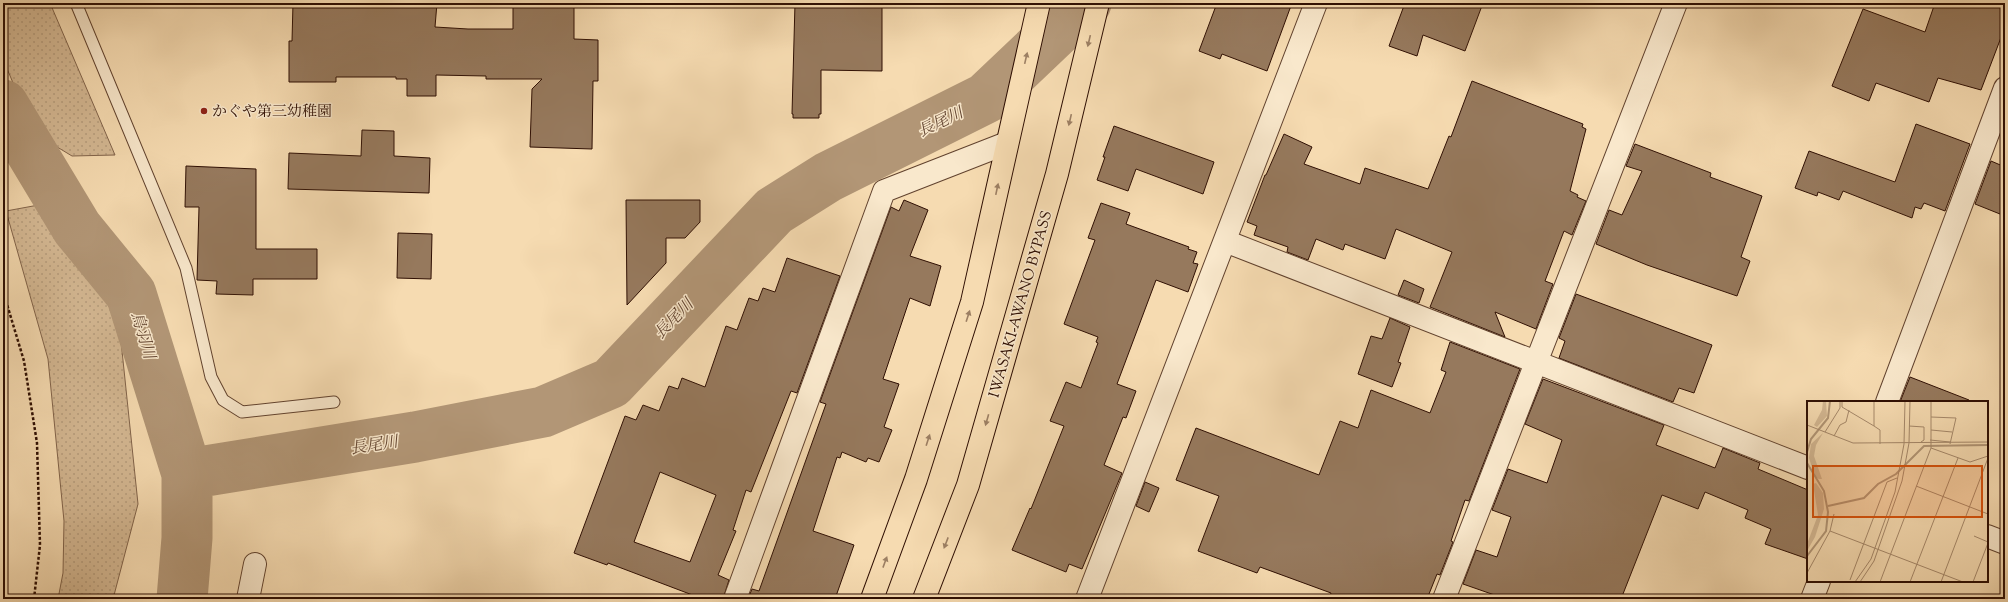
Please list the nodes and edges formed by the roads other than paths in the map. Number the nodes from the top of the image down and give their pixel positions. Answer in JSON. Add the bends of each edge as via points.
{"nodes":[{"id":1,"x":76,"y":3,"type":"edge"},
{"id":2,"x":1039,"y":3,"type":"edge"},
{"id":3,"x":1098,"y":3,"type":"edge"},
{"id":4,"x":1316,"y":3,"type":"edge"},
{"id":5,"x":1676,"y":3,"type":"edge"},
{"id":6,"x":2005,"y":88,"type":"edge"},
{"id":7,"x":1006,"y":143,"type":"junction"},
{"id":8,"x":1225,"y":241,"type":"junction"},
{"id":9,"x":1536,"y":363,"type":"junction"},
{"id":10,"x":1887,"y":401,"type":"edge"},
{"id":11,"x":334,"y":402,"type":"dead end"},
{"id":12,"x":1807,"y":468,"type":"edge"},
{"id":13,"x":1988,"y":536,"type":"edge"},
{"id":14,"x":2005,"y":543,"type":"edge"},
{"id":15,"x":255,"y":564,"type":"dead end"},
{"id":16,"x":1819,"y":582,"type":"edge"},
{"id":17,"x":248,"y":599,"type":"edge"},
{"id":18,"x":735,"y":599,"type":"edge"},
{"id":19,"x":872,"y":599,"type":"edge"},
{"id":20,"x":924,"y":599,"type":"edge"},
{"id":21,"x":1087,"y":599,"type":"edge"},
{"id":22,"x":1444,"y":599,"type":"edge"},
{"id":23,"x":1812,"y":599,"type":"edge"}],
"edges":[{"from":1,"to":11,"type":"lane","via":[[186,268],[211,377],[223,400],[242,412]]},
{"from":7,"to":2,"type":"highway","one_way":true},
{"from":3,"to":20,"type":"highway","name":"IWASAKI-AWANO BYPASS","one_way":true,"via":[[1057,174],[968,485]]},
{"from":4,"to":8,"type":"street"},
{"from":5,"to":9,"type":"street"},
{"from":6,"to":10,"type":"street"},
{"from":7,"to":18,"type":"street","via":[[884,191]]},
{"from":19,"to":7,"type":"highway","one_way":true,"via":[[916,479],[972,302]]},
{"from":8,"to":9,"type":"street"},
{"from":8,"to":21,"type":"street"},
{"from":9,"to":12,"type":"street"},
{"from":9,"to":22,"type":"street"},
{"from":13,"to":14,"type":"street"},
{"from":15,"to":17,"type":"street"},
{"from":16,"to":23,"type":"street"}]}
